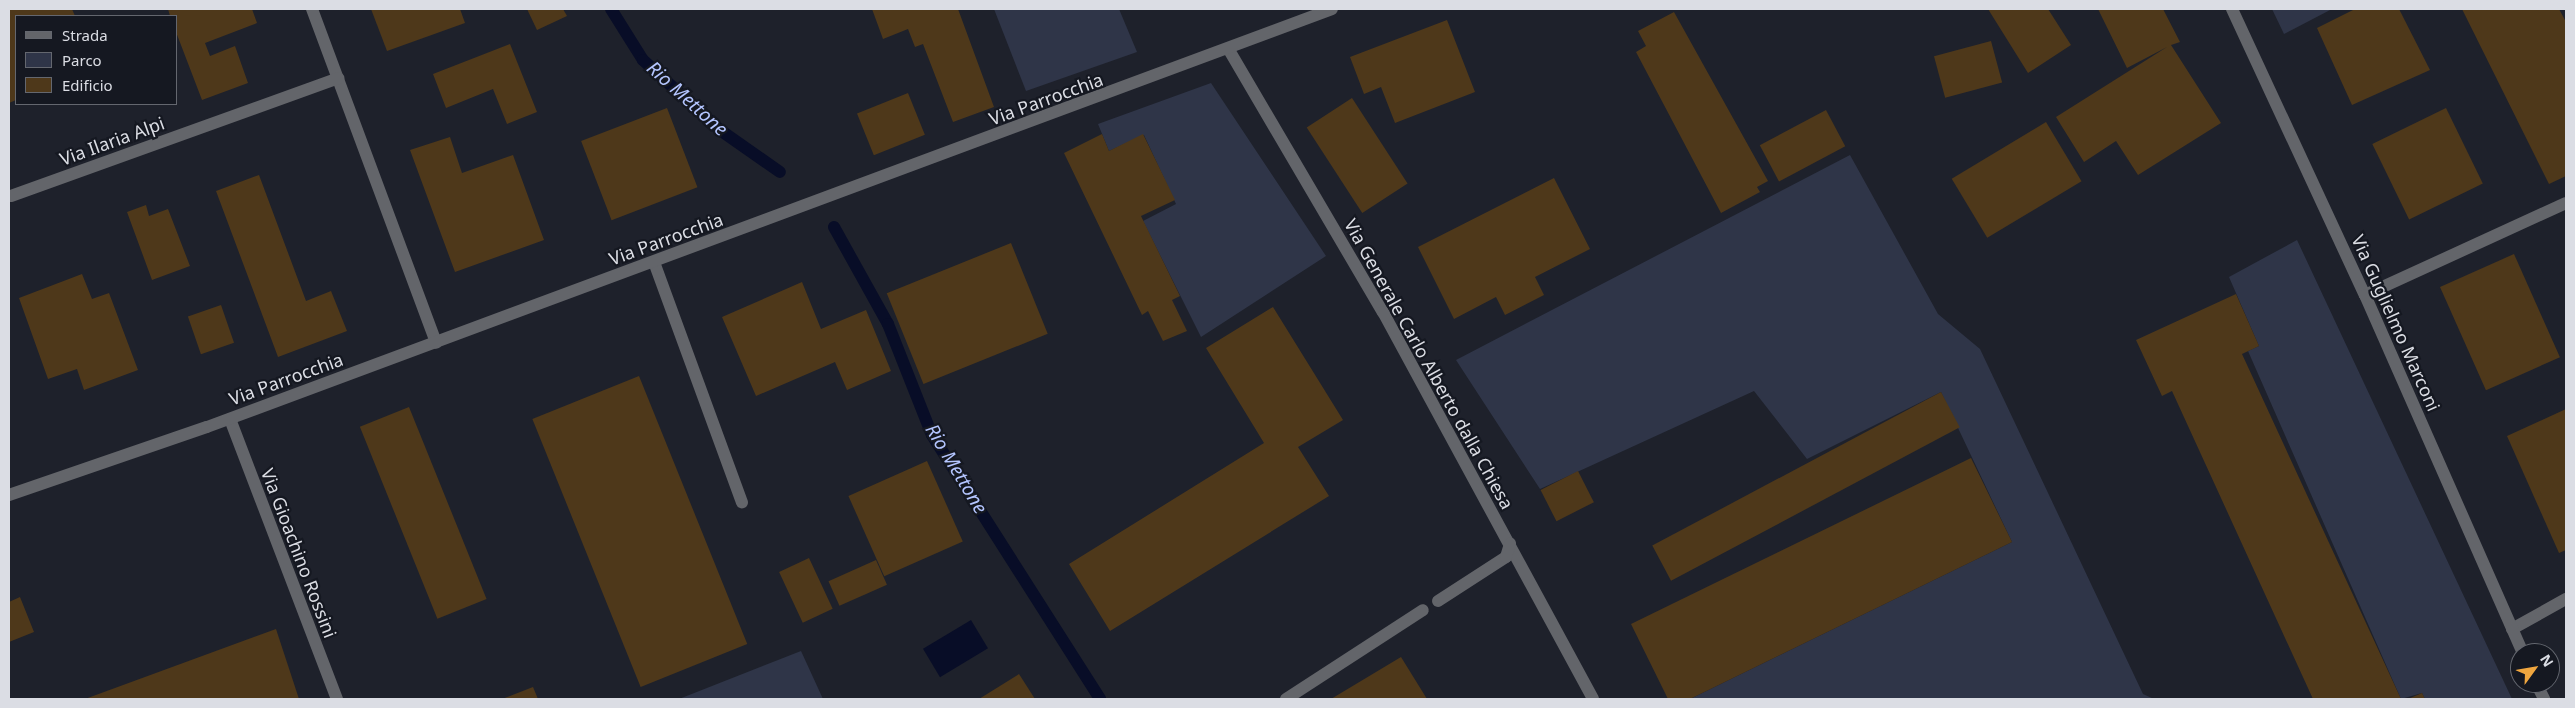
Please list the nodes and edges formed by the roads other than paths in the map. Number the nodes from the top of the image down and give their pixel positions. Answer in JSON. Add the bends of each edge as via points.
{"nodes":[{"id":1,"x":312,"y":9,"type":"edge"},
{"id":2,"x":1332,"y":9,"type":"edge"},
{"id":3,"x":2232,"y":9,"type":"edge"},
{"id":4,"x":1229,"y":50,"type":"junction"},
{"id":5,"x":338,"y":78,"type":"junction"},
{"id":6,"x":11,"y":196,"type":"dead end"},
{"id":7,"x":2566,"y":203,"type":"edge"},
{"id":8,"x":654,"y":262,"type":"junction"},
{"id":9,"x":2366,"y":295,"type":"junction"},
{"id":10,"x":436,"y":343,"type":"junction"},
{"id":11,"x":230,"y":418,"type":"junction"},
{"id":12,"x":9,"y":495,"type":"edge"},
{"id":13,"x":742,"y":502,"type":"dead end"},
{"id":14,"x":1510,"y":544,"type":"junction"},
{"id":15,"x":2566,"y":600,"type":"edge"},
{"id":16,"x":1438,"y":601,"type":"dead end"},
{"id":17,"x":1423,"y":610,"type":"dead end"},
{"id":18,"x":2512,"y":629,"type":"junction"},
{"id":19,"x":2518,"y":643,"type":"edge"},
{"id":20,"x":337,"y":699,"type":"edge"},
{"id":21,"x":1286,"y":699,"type":"edge"},
{"id":22,"x":1593,"y":699,"type":"edge"}],
"edges":[{"from":1,"to":5,"type":"street"},
{"from":2,"to":4,"type":"street","name":"Via Parrocchia"},
{"from":3,"to":9,"type":"street","name":"Via Guglielmo Marconi"},
{"from":4,"to":8,"type":"street","name":"Via Parrocchia"},
{"from":4,"to":14,"type":"street","name":"Via Generale Carlo Alberto dalla Chiesa","via":[[1383,312]]},
{"from":5,"to":6,"type":"street","name":"Via Ilaria Alpi"},
{"from":5,"to":10,"type":"street"},
{"from":7,"to":9,"type":"street"},
{"from":8,"to":10,"type":"street","name":"Via Parrocchia"},
{"from":8,"to":13,"type":"street"},
{"from":9,"to":18,"type":"street","name":"Via Guglielmo Marconi"},
{"from":10,"to":11,"type":"street","name":"Via Parrocchia"},
{"from":11,"to":12,"type":"street","name":"Via Parrocchia"},
{"from":11,"to":20,"type":"street","name":"Via Gioachino Rossini"},
{"from":14,"to":16,"type":"street","via":[[1506,557]]},
{"from":14,"to":22,"type":"street","name":"Via Generale Carlo Alberto dalla Chiesa"},
{"from":15,"to":18,"type":"street"},
{"from":17,"to":21,"type":"street"},
{"from":18,"to":19,"type":"street","name":"Via Guglielmo Marconi"}]}
